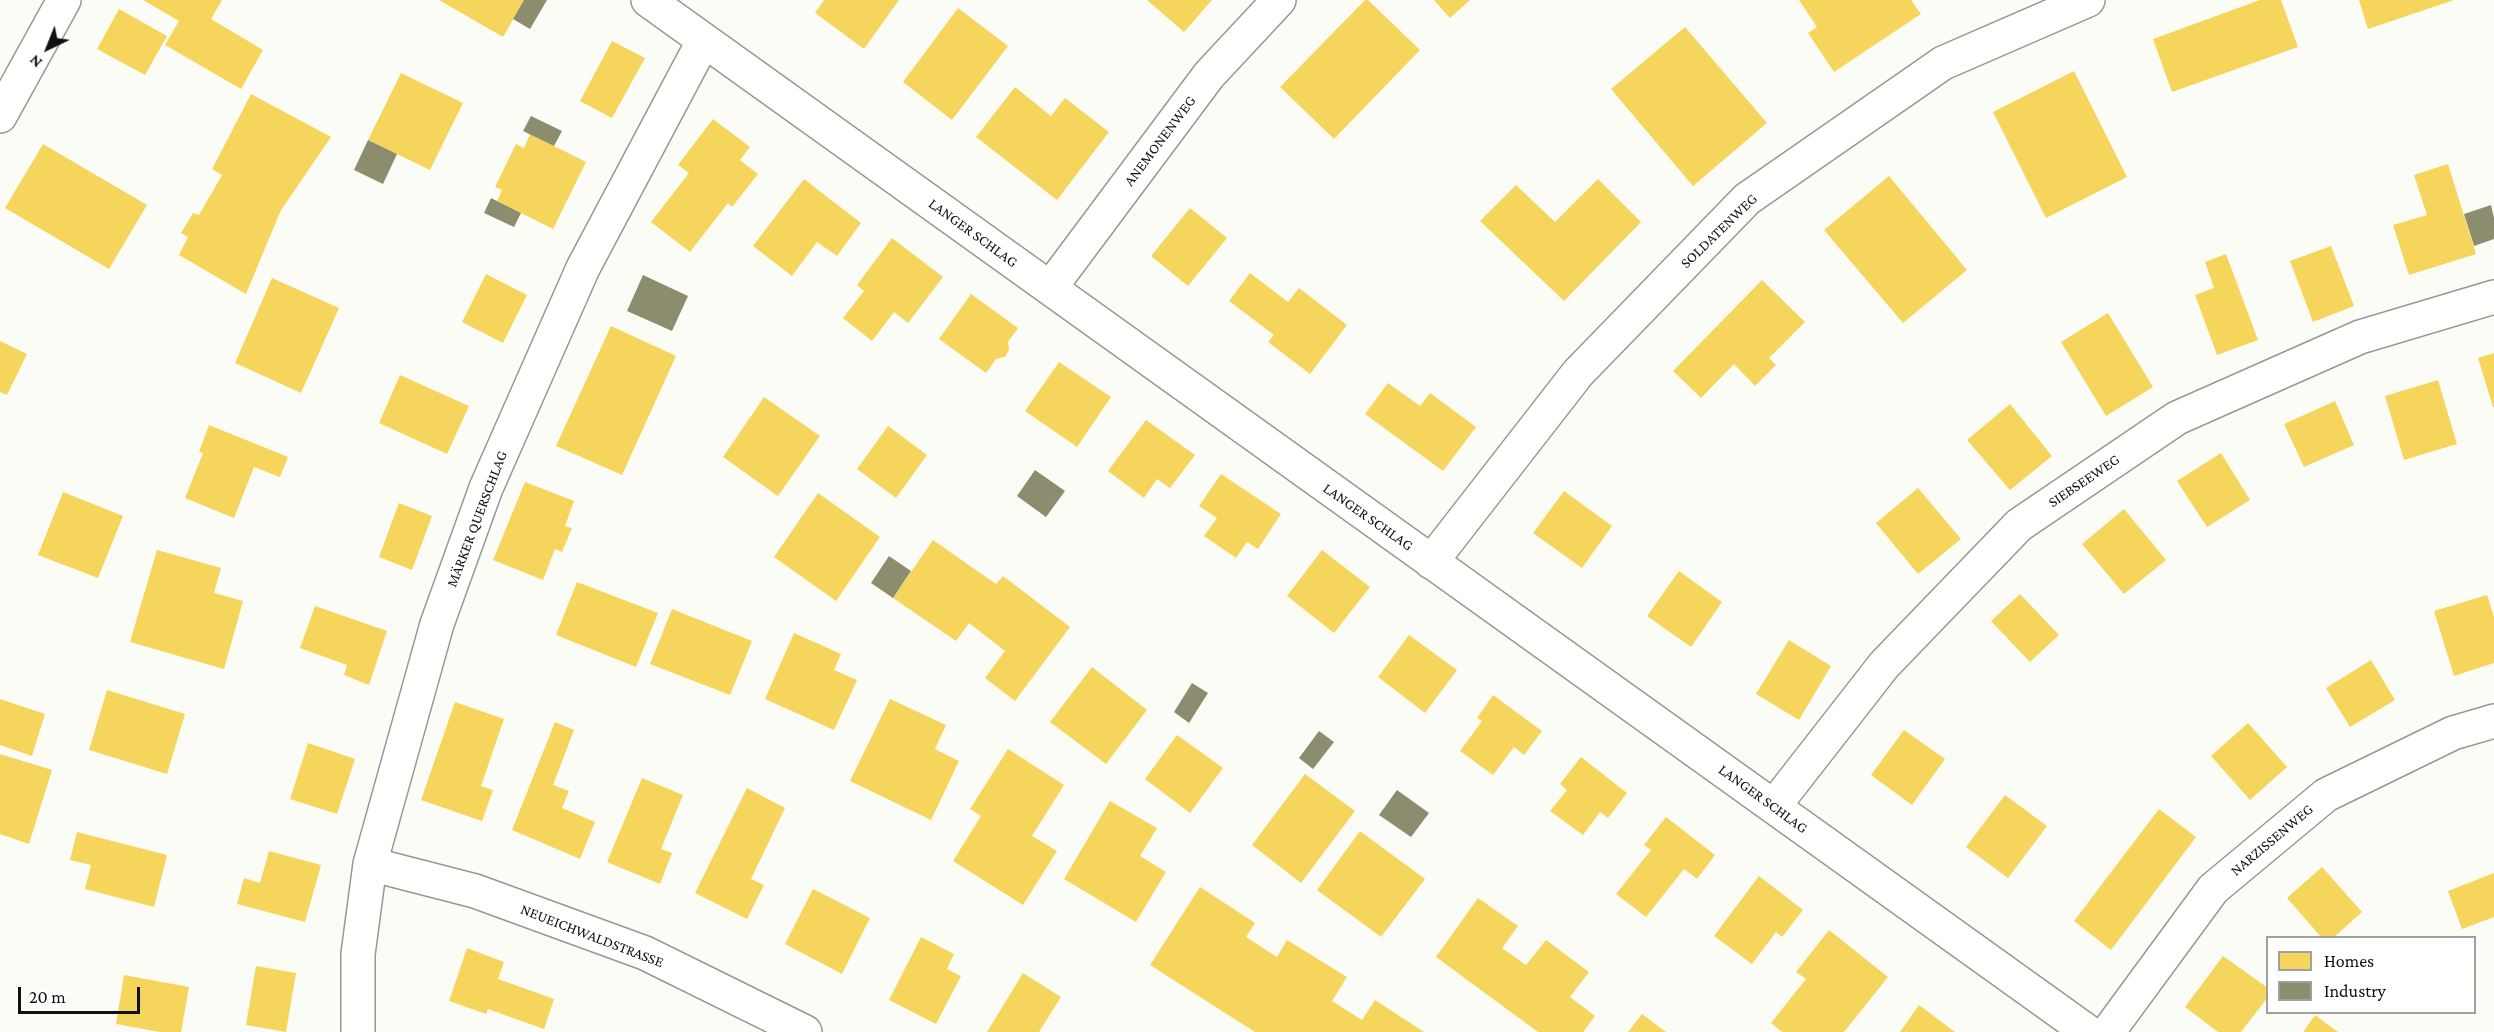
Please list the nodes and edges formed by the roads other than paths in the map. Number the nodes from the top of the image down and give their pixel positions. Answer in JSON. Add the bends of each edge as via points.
{"nodes":[{"id":1,"x":63,"y":0,"type":"edge"},
{"id":2,"x":648,"y":0,"type":"edge"},
{"id":3,"x":1279,"y":0,"type":"edge"},
{"id":4,"x":2088,"y":0,"type":"edge"},
{"id":5,"x":704,"y":40,"type":"junction"},
{"id":6,"x":0,"y":116,"type":"edge"},
{"id":7,"x":1050,"y":288,"type":"junction"},
{"id":8,"x":2494,"y":297,"type":"edge"},
{"id":9,"x":1431,"y":562,"type":"junction"},
{"id":10,"x":2494,"y":721,"type":"edge"},
{"id":11,"x":1774,"y":806,"type":"junction"},
{"id":12,"x":370,"y":864,"type":"junction"},
{"id":13,"x":358,"y":1032,"type":"edge"},
{"id":14,"x":805,"y":1032,"type":"edge"},
{"id":15,"x":2088,"y":1032,"type":"edge"},
{"id":16,"x":2108,"y":1032,"type":"edge"}],
"edges":[{"from":1,"to":6,"type":"street"},
{"from":2,"to":5,"type":"street","name":"LANGER SCHLAG"},
{"from":3,"to":7,"type":"street","name":"ANEMONENWEG","via":[[1209,75]]},
{"from":4,"to":9,"type":"street","name":"SOLDATENWEG","via":[[1943,63],[1747,199],[1578,373]]},
{"from":5,"to":7,"type":"street","name":"LANGER SCHLAG"},
{"from":5,"to":12,"type":"street","name":"MÄRKER QUERSCHLAG","via":[[583,268],[486,488],[437,624]]},
{"from":7,"to":9,"type":"street","name":"LANGER SCHLAG"},
{"from":8,"to":11,"type":"street","name":"SIEBSEEWEG","via":[[2360,337],[2177,418],[2019,525],[1884,665]]},
{"from":9,"to":11,"type":"street","name":"LANGER SCHLAG"},
{"from":10,"to":16,"type":"street","name":"NARZISSENWEG","via":[[2453,733],[2326,795],[2213,889]]},
{"from":11,"to":15,"type":"street","name":"LANGER SCHLAG"},
{"from":12,"to":13,"type":"street","name":"MÄRKER QUERSCHLAG","via":[[358,954]]},
{"from":12,"to":14,"type":"street","name":"NEUEICHWALDSTRASSE","via":[[475,891],[645,953]]}]}
